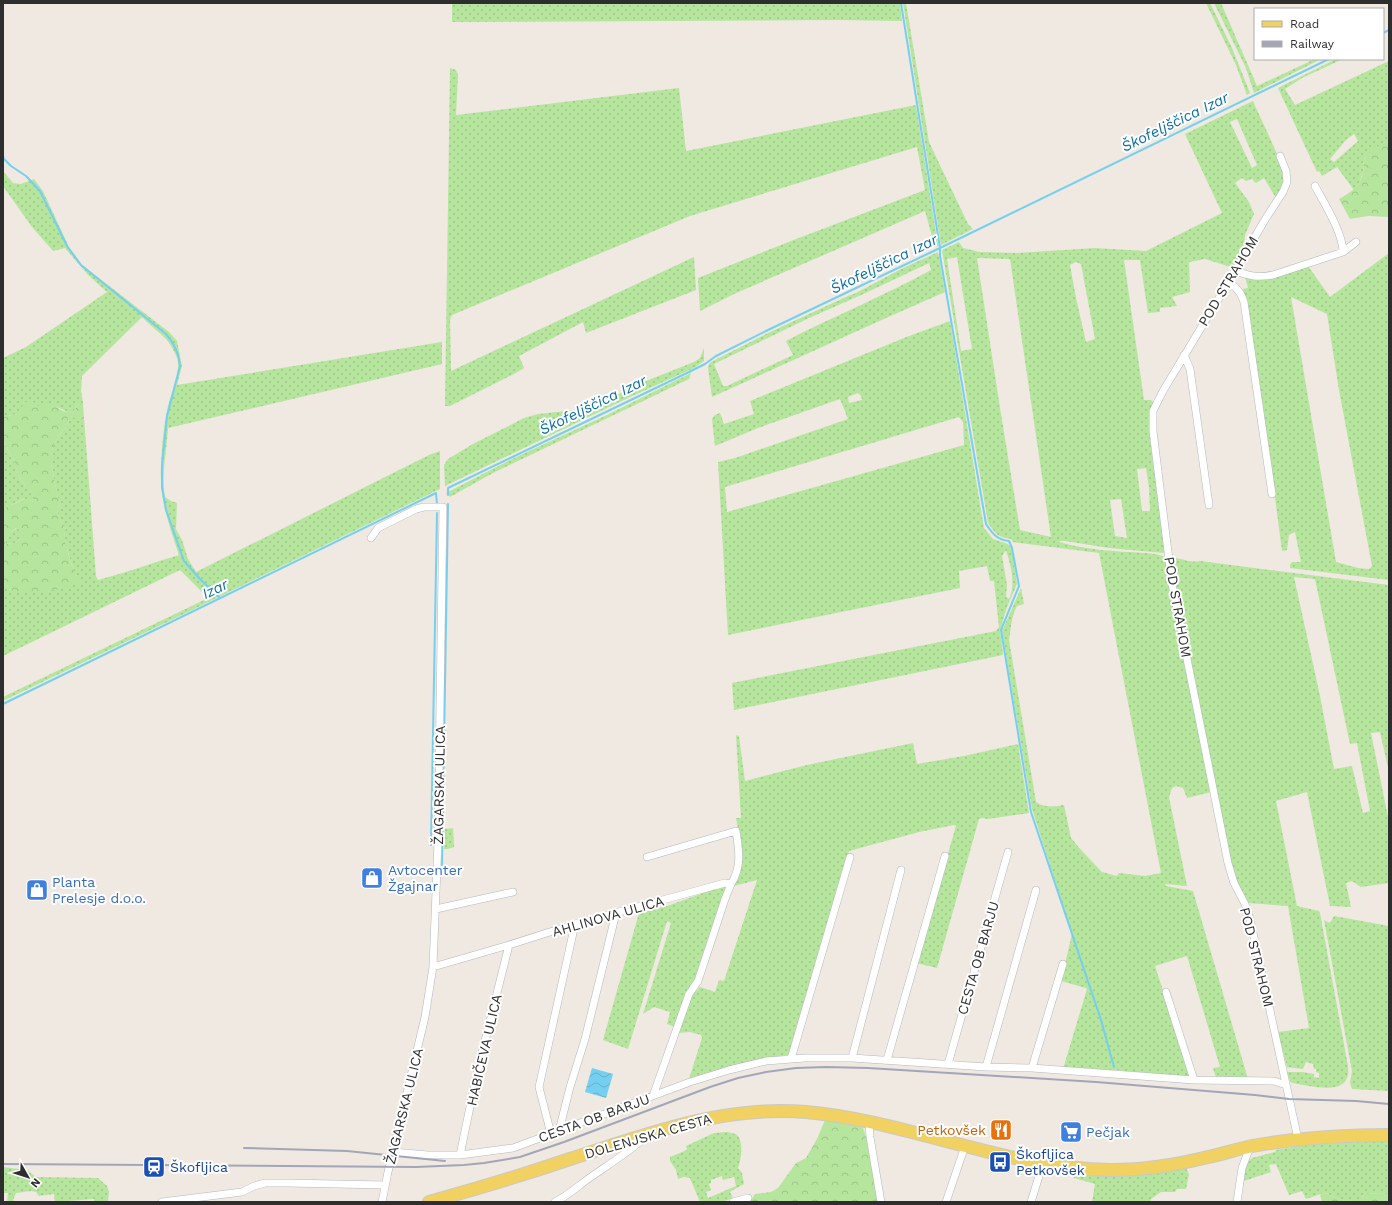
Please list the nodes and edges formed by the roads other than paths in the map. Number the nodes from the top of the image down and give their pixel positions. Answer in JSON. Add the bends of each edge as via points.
{"nodes":[{"id":1,"x":1280,"y":156,"type":"dead end"},
{"id":2,"x":1315,"y":186,"type":"dead end"},
{"id":3,"x":1356,"y":242,"type":"dead end"},
{"id":4,"x":1343,"y":252,"type":"junction"},
{"id":5,"x":1235,"y":271,"type":"junction"},
{"id":6,"x":1228,"y":283,"type":"junction"},
{"id":7,"x":1184,"y":355,"type":"junction"},
{"id":8,"x":1272,"y":494,"type":"dead end"},
{"id":9,"x":1209,"y":506,"type":"dead end"},
{"id":10,"x":371,"y":538,"type":"dead end"},
{"id":11,"x":1008,"y":852,"type":"dead end"},
{"id":12,"x":945,"y":856,"type":"dead end"},
{"id":13,"x":647,"y":857,"type":"dead end"},
{"id":14,"x":850,"y":857,"type":"dead end"},
{"id":15,"x":901,"y":870,"type":"dead end"},
{"id":16,"x":731,"y":884,"type":"junction"},
{"id":17,"x":1036,"y":890,"type":"dead end"},
{"id":18,"x":513,"y":892,"type":"dead end"},
{"id":19,"x":436,"y":909,"type":"junction"},
{"id":20,"x":616,"y":913,"type":"junction"},
{"id":21,"x":575,"y":924,"type":"junction"},
{"id":22,"x":509,"y":945,"type":"junction"},
{"id":23,"x":1063,"y":964,"type":"dead end"},
{"id":24,"x":433,"y":967,"type":"junction"},
{"id":25,"x":1166,"y":992,"type":"dead end"},
{"id":26,"x":852,"y":1058,"type":"junction"},
{"id":27,"x":791,"y":1059,"type":"junction"},
{"id":28,"x":888,"y":1060,"type":"junction"},
{"id":29,"x":948,"y":1064,"type":"junction"},
{"id":30,"x":986,"y":1067,"type":"junction"},
{"id":31,"x":1032,"y":1068,"type":"junction"},
{"id":32,"x":1194,"y":1080,"type":"junction"},
{"id":33,"x":1286,"y":1085,"type":"junction"},
{"id":34,"x":653,"y":1096,"type":"junction"},
{"id":35,"x":869,"y":1122,"type":"junction"},
{"id":36,"x":559,"y":1131,"type":"junction"},
{"id":37,"x":651,"y":1133,"type":"junction"},
{"id":38,"x":551,"y":1134,"type":"junction"},
{"id":39,"x":1389,"y":1135,"type":"edge"},
{"id":40,"x":1298,"y":1139,"type":"junction"},
{"id":41,"x":965,"y":1146,"type":"junction"},
{"id":42,"x":1250,"y":1147,"type":"junction"},
{"id":43,"x":393,"y":1152,"type":"junction"},
{"id":44,"x":460,"y":1155,"type":"junction"},
{"id":45,"x":1043,"y":1163,"type":"junction"},
{"id":46,"x":385,"y":1185,"type":"junction"},
{"id":47,"x":748,"y":1198,"type":"dead end"},
{"id":48,"x":162,"y":1202,"type":"edge"},
{"id":49,"x":382,"y":1202,"type":"edge"},
{"id":50,"x":428,"y":1202,"type":"edge"},
{"id":51,"x":555,"y":1202,"type":"edge"},
{"id":52,"x":733,"y":1202,"type":"edge"},
{"id":53,"x":881,"y":1202,"type":"edge"},
{"id":54,"x":946,"y":1202,"type":"edge"},
{"id":55,"x":1031,"y":1202,"type":"edge"},
{"id":56,"x":1236,"y":1202,"type":"edge"}],
"edges":[{"from":1,"to":5,"type":"street","name":"POD STRAHOM","via":[[1287,182]]},
{"from":2,"to":4,"type":"street","via":[[1339,234]]},
{"from":3,"to":4,"type":"street"},
{"from":4,"to":5,"type":"street","via":[[1262,277]]},
{"from":5,"to":6,"type":"street","name":"POD STRAHOM"},
{"from":6,"to":7,"type":"street","name":"POD STRAHOM"},
{"from":6,"to":8,"type":"street","via":[[1236,287],[1244,302]]},
{"from":7,"to":9,"type":"street","via":[[1190,370]]},
{"from":7,"to":33,"type":"street","name":"POD STRAHOM","via":[[1153,411],[1153,431],[1168,554],[1228,863],[1250,919]]},
{"from":10,"to":19,"type":"street","name":"ŽAGARSKA ULICA","via":[[378,528],[416,509],[443,507]]},
{"from":11,"to":29,"type":"street","name":"CESTA OB BARJU"},
{"from":12,"to":28,"type":"street"},
{"from":13,"to":16,"type":"street","via":[[736,831],[739,864]]},
{"from":14,"to":27,"type":"street"},
{"from":15,"to":26,"type":"street"},
{"from":16,"to":20,"type":"street","name":"AHLINOVA ULICA","via":[[725,883]]},
{"from":16,"to":34,"type":"street","via":[[698,981],[689,994]]},
{"from":17,"to":30,"type":"street"},
{"from":18,"to":19,"type":"street"},
{"from":19,"to":24,"type":"street","name":"ŽAGARSKA ULICA"},
{"from":20,"to":21,"type":"street","name":"AHLINOVA ULICA"},
{"from":20,"to":36,"type":"street"},
{"from":21,"to":22,"type":"street","name":"AHLINOVA ULICA"},
{"from":21,"to":38,"type":"street","via":[[540,1087]]},
{"from":22,"to":24,"type":"street","name":"AHLINOVA ULICA"},
{"from":22,"to":44,"type":"street","name":"HABIČEVA ULICA","via":[[477,1073]]},
{"from":23,"to":31,"type":"street"},
{"from":24,"to":43,"type":"street","name":"ŽAGARSKA ULICA","via":[[425,1017]]},
{"from":25,"to":32,"type":"street"},
{"from":26,"to":27,"type":"street","name":"CESTA OB BARJU"},
{"from":26,"to":28,"type":"street","name":"CESTA OB BARJU"},
{"from":27,"to":34,"type":"street","name":"CESTA OB BARJU","via":[[766,1061],[729,1070]]},
{"from":28,"to":29,"type":"street","name":"CESTA OB BARJU"},
{"from":29,"to":30,"type":"street","name":"CESTA OB BARJU"},
{"from":30,"to":31,"type":"street","name":"CESTA OB BARJU"},
{"from":31,"to":32,"type":"street","name":"CESTA OB BARJU"},
{"from":32,"to":33,"type":"street","name":"CESTA OB BARJU","via":[[1274,1081]]},
{"from":33,"to":40,"type":"street","name":"POD STRAHOM"},
{"from":34,"to":36,"type":"street","name":"CESTA OB BARJU"},
{"from":35,"to":37,"type":"main road","name":"DOLENJSKA CESTA","via":[[802,1112],[737,1113]]},
{"from":35,"to":41,"type":"main road","name":"DOLENJSKA CESTA"},
{"from":35,"to":53,"type":"street"},
{"from":36,"to":38,"type":"street","name":"CESTA OB BARJU"},
{"from":37,"to":50,"type":"main road","name":"DOLENJSKA CESTA","via":[[520,1176]]},
{"from":37,"to":51,"type":"street","via":[[616,1161]]},
{"from":38,"to":44,"type":"street","name":"CESTA OB BARJU","via":[[512,1148]]},
{"from":39,"to":40,"type":"main road","name":"DOLENJSKA CESTA"},
{"from":40,"to":42,"type":"main road","name":"DOLENJSKA CESTA"},
{"from":41,"to":45,"type":"main road","name":"DOLENJSKA CESTA"},
{"from":41,"to":54,"type":"street"},
{"from":42,"to":45,"type":"main road","name":"DOLENJSKA CESTA","via":[[1152,1168],[1088,1169]]},
{"from":42,"to":56,"type":"street","via":[[1242,1168]]},
{"from":43,"to":44,"type":"street","name":"CESTA OB BARJU"},
{"from":43,"to":46,"type":"street","name":"ŽAGARSKA ULICA"},
{"from":45,"to":55,"type":"street"},
{"from":46,"to":48,"type":"street","via":[[265,1184],[242,1192]]},
{"from":46,"to":49,"type":"street","name":"ŽAGARSKA ULICA"},
{"from":47,"to":52,"type":"street"}]}
